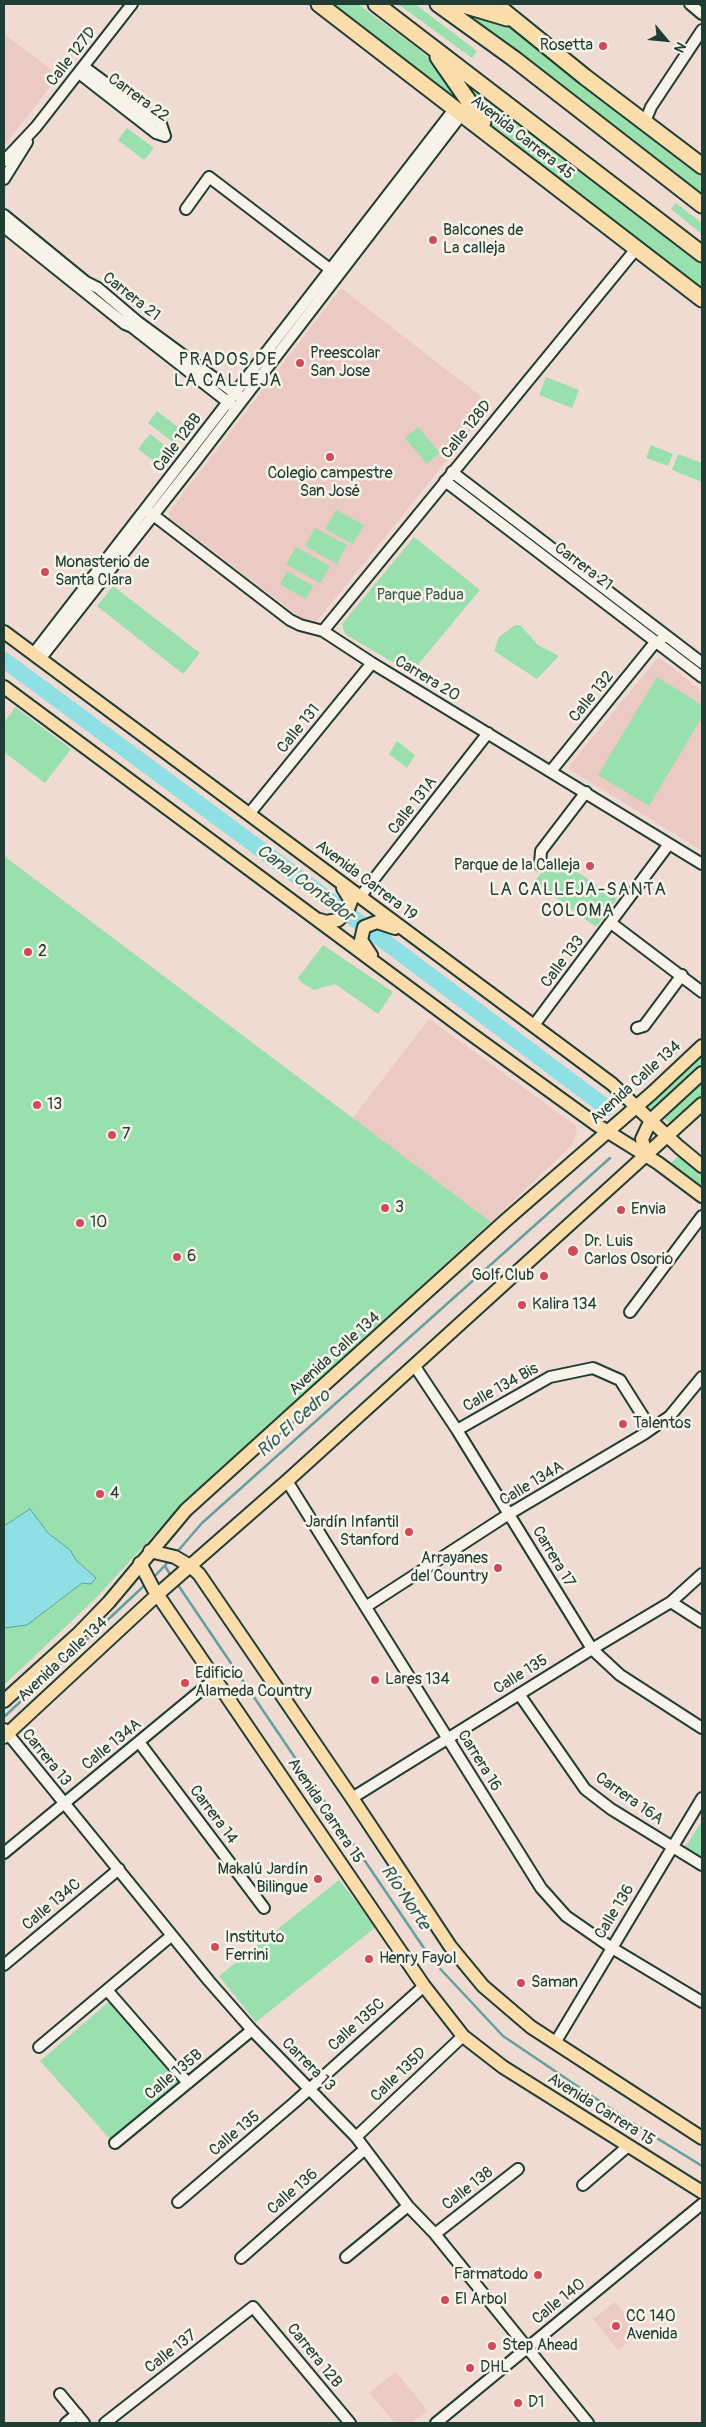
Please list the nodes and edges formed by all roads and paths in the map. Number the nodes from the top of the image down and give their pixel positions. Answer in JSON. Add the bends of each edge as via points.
{"nodes":[{"id":1,"x":132,"y":4,"type":"edge"},
{"id":2,"x":319,"y":4,"type":"edge"},
{"id":3,"x":376,"y":4,"type":"edge"},
{"id":4,"x":438,"y":4,"type":"edge"},
{"id":5,"x":460,"y":4,"type":"edge"},
{"id":6,"x":495,"y":4,"type":"edge"},
{"id":7,"x":690,"y":4,"type":"edge"},
{"id":8,"x":702,"y":14,"type":"edge"},
{"id":9,"x":518,"y":22,"type":"junction"},
{"id":10,"x":702,"y":30,"type":"edge"},
{"id":11,"x":429,"y":46,"type":"junction"},
{"id":12,"x":82,"y":70,"type":"junction"},
{"id":13,"x":459,"y":111,"type":"junction"},
{"id":14,"x":645,"y":122,"type":"junction"},
{"id":15,"x":36,"y":127,"type":"junction"},
{"id":16,"x":503,"y":145,"type":"junction"},
{"id":17,"x":4,"y":161,"type":"edge"},
{"id":18,"x":702,"y":166,"type":"edge"},
{"id":19,"x":4,"y":179,"type":"edge"},
{"id":20,"x":702,"y":205,"type":"edge"},
{"id":21,"x":186,"y":209,"type":"dead end"},
{"id":22,"x":4,"y":215,"type":"edge"},
{"id":23,"x":4,"y":228,"type":"edge"},
{"id":24,"x":636,"y":249,"type":"junction"},
{"id":25,"x":702,"y":254,"type":"edge"},
{"id":26,"x":335,"y":272,"type":"junction"},
{"id":27,"x":702,"y":299,"type":"edge"},
{"id":28,"x":235,"y":401,"type":"junction"},
{"id":29,"x":452,"y":472,"type":"junction"},
{"id":30,"x":445,"y":481,"type":"junction"},
{"id":31,"x":149,"y":512,"type":"junction"},
{"id":32,"x":323,"y":631,"type":"junction"},
{"id":33,"x":4,"y":632,"type":"edge"},
{"id":34,"x":668,"y":637,"type":"junction"},
{"id":35,"x":657,"y":641,"type":"junction"},
{"id":36,"x":38,"y":656,"type":"junction"},
{"id":37,"x":372,"y":663,"type":"junction"},
{"id":38,"x":702,"y":663,"type":"edge"},
{"id":39,"x":702,"y":676,"type":"edge"},
{"id":40,"x":5,"y":690,"type":"edge"},
{"id":41,"x":488,"y":732,"type":"junction"},
{"id":42,"x":552,"y":771,"type":"junction"},
{"id":43,"x":586,"y":792,"type":"junction"},
{"id":44,"x":248,"y":814,"type":"junction"},
{"id":45,"x":669,"y":844,"type":"junction"},
{"id":46,"x":702,"y":864,"type":"edge"},
{"id":47,"x":540,"y":865,"type":"dead end"},
{"id":48,"x":355,"y":899,"type":"junction"},
{"id":49,"x":319,"y":920,"type":"junction"},
{"id":50,"x":611,"y":923,"type":"junction"},
{"id":51,"x":410,"y":934,"type":"junction"},
{"id":52,"x":387,"y":971,"type":"junction"},
{"id":53,"x":682,"y":975,"type":"junction"},
{"id":54,"x":702,"y":992,"type":"edge"},
{"id":55,"x":534,"y":1025,"type":"junction"},
{"id":56,"x":637,"y":1028,"type":"dead end"},
{"id":57,"x":702,"y":1046,"type":"edge"},
{"id":58,"x":702,"y":1073,"type":"edge"},
{"id":59,"x":702,"y":1104,"type":"edge"},
{"id":60,"x":636,"y":1105,"type":"junction"},
{"id":61,"x":651,"y":1120,"type":"junction"},
{"id":62,"x":607,"y":1131,"type":"junction"},
{"id":63,"x":667,"y":1136,"type":"junction"},
{"id":64,"x":646,"y":1155,"type":"junction"},
{"id":65,"x":702,"y":1166,"type":"edge"},
{"id":66,"x":702,"y":1196,"type":"edge"},
{"id":67,"x":702,"y":1216,"type":"edge"},
{"id":68,"x":630,"y":1312,"type":"dead end"},
{"id":69,"x":414,"y":1365,"type":"junction"},
{"id":70,"x":702,"y":1377,"type":"edge"},
{"id":71,"x":457,"y":1430,"type":"junction"},
{"id":72,"x":651,"y":1430,"type":"junction"},
{"id":73,"x":287,"y":1481,"type":"junction"},
{"id":74,"x":509,"y":1514,"type":"junction"},
{"id":75,"x":150,"y":1551,"type":"junction"},
{"id":76,"x":142,"y":1567,"type":"junction"},
{"id":77,"x":185,"y":1567,"type":"junction"},
{"id":78,"x":702,"y":1574,"type":"edge"},
{"id":79,"x":159,"y":1590,"type":"junction"},
{"id":80,"x":671,"y":1602,"type":"junction"},
{"id":81,"x":367,"y":1606,"type":"junction"},
{"id":82,"x":702,"y":1622,"type":"edge"},
{"id":83,"x":592,"y":1649,"type":"junction"},
{"id":84,"x":216,"y":1678,"type":"junction"},
{"id":85,"x":519,"y":1694,"type":"junction"},
{"id":86,"x":4,"y":1701,"type":"edge"},
{"id":87,"x":702,"y":1728,"type":"edge"},
{"id":88,"x":5,"y":1733,"type":"edge"},
{"id":89,"x":447,"y":1739,"type":"junction"},
{"id":90,"x":139,"y":1742,"type":"junction"},
{"id":91,"x":352,"y":1798,"type":"junction"},
{"id":92,"x":702,"y":1798,"type":"edge"},
{"id":93,"x":64,"y":1803,"type":"junction"},
{"id":94,"x":673,"y":1847,"type":"junction"},
{"id":95,"x":4,"y":1853,"type":"edge"},
{"id":96,"x":702,"y":1865,"type":"edge"},
{"id":97,"x":119,"y":1869,"type":"junction"},
{"id":98,"x":264,"y":1908,"type":"dead end"},
{"id":99,"x":172,"y":1936,"type":"junction"},
{"id":100,"x":612,"y":1948,"type":"junction"},
{"id":101,"x":4,"y":1964,"type":"edge"},
{"id":102,"x":424,"y":1986,"type":"junction"},
{"id":103,"x":107,"y":1990,"type":"junction"},
{"id":104,"x":702,"y":2002,"type":"edge"},
{"id":105,"x":252,"y":2030,"type":"junction"},
{"id":106,"x":463,"y":2036,"type":"junction"},
{"id":107,"x":555,"y":2043,"type":"junction"},
{"id":108,"x":39,"y":2047,"type":"dead end"},
{"id":109,"x":188,"y":2083,"type":"junction"},
{"id":110,"x":310,"y":2088,"type":"junction"},
{"id":111,"x":356,"y":2137,"type":"junction"},
{"id":112,"x":702,"y":2138,"type":"edge"},
{"id":113,"x":116,"y":2143,"type":"dead end"},
{"id":114,"x":627,"y":2147,"type":"junction"},
{"id":115,"x":365,"y":2149,"type":"junction"},
{"id":116,"x":518,"y":2169,"type":"dead end"},
{"id":117,"x":584,"y":2185,"type":"dead end"},
{"id":118,"x":702,"y":2192,"type":"edge"},
{"id":119,"x":178,"y":2202,"type":"dead end"},
{"id":120,"x":702,"y":2204,"type":"edge"},
{"id":121,"x":408,"y":2206,"type":"junction"},
{"id":122,"x":435,"y":2234,"type":"junction"},
{"id":123,"x":346,"y":2257,"type":"dead end"},
{"id":124,"x":241,"y":2258,"type":"dead end"},
{"id":125,"x":256,"y":2307,"type":"joint"},
{"id":126,"x":526,"y":2348,"type":"junction"},
{"id":127,"x":60,"y":2394,"type":"dead end"},
{"id":128,"x":77,"y":2414,"type":"junction"},
{"id":129,"x":66,"y":2423,"type":"edge"},
{"id":130,"x":84,"y":2423,"type":"edge"},
{"id":131,"x":105,"y":2423,"type":"edge"},
{"id":132,"x":350,"y":2423,"type":"edge"},
{"id":133,"x":436,"y":2423,"type":"edge"},
{"id":134,"x":588,"y":2423,"type":"edge"}],
"edges":[{"from":1,"to":12,"type":"street","name":"Calle 127D"},
{"from":2,"to":13,"type":"highway","name":"Avenida Carrera 45"},
{"from":3,"to":11,"type":"highway","name":"Avenida Carrera 45"},
{"from":4,"to":20,"type":"highway","via":[[528,69]]},
{"from":5,"to":9,"type":"highway"},
{"from":6,"to":9,"type":"highway"},
{"from":7,"to":8,"type":"street"},
{"from":9,"to":14,"type":"highway"},
{"from":10,"to":14,"type":"street","via":[[650,107]]},
{"from":11,"to":16,"type":"highway","via":[[479,118]]},
{"from":11,"to":25,"type":"highway","name":"Avenida Carrera 45"},
{"from":12,"to":12,"type":"street","name":"Carrera 22","via":[[156,133],[165,136],[161,124]]},
{"from":12,"to":15,"type":"street","name":"Calle 127D"},
{"from":13,"to":16,"type":"highway","name":"Avenida Carrera 45"},
{"from":13,"to":26,"type":"street","name":"Calle 128B"},
{"from":14,"to":18,"type":"highway"},
{"from":15,"to":17,"type":"street","name":"Calle 127D"},
{"from":15,"to":19,"type":"street","name":"Calle 127D"},
{"from":16,"to":24,"type":"highway","name":"Avenida Carrera 45"},
{"from":21,"to":26,"type":"street","via":[[209,178]]},
{"from":22,"to":28,"type":"street","name":"Carrera 21"},
{"from":23,"to":28,"type":"street","name":"Carrera 21","via":[[125,324]]},
{"from":24,"to":27,"type":"highway","name":"Avenida Carrera 45"},
{"from":24,"to":29,"type":"street","name":"Calle 128D"},
{"from":26,"to":28,"type":"street","name":"Calle 128B"},
{"from":28,"to":31,"type":"street","name":"Calle 128B"},
{"from":29,"to":30,"type":"street","name":"Calle 128D"},
{"from":29,"to":34,"type":"street","name":"Carrera 21"},
{"from":30,"to":32,"type":"street","name":"Calle 128D"},
{"from":30,"to":35,"type":"street","name":"Carrera 21"},
{"from":31,"to":32,"type":"street","name":"Carrera 20","via":[[290,620]]},
{"from":31,"to":36,"type":"street","name":"Calle 128B"},
{"from":32,"to":37,"type":"street","name":"Carrera 20"},
{"from":33,"to":36,"type":"main road","name":"Avenida Carrera 19"},
{"from":34,"to":35,"type":"street"},
{"from":34,"to":38,"type":"street","name":"Carrera 21"},
{"from":35,"to":39,"type":"street","name":"Carrera 21"},
{"from":35,"to":42,"type":"street","name":"Calle 132"},
{"from":36,"to":44,"type":"main road","name":"Avenida Carrera 19"},
{"from":37,"to":41,"type":"street","name":"Carrera 20"},
{"from":37,"to":44,"type":"street","name":"Calle 131"},
{"from":40,"to":49,"type":"main road"},
{"from":41,"to":42,"type":"street","name":"Carrera 20"},
{"from":41,"to":48,"type":"street","name":"Calle 131A"},
{"from":42,"to":43,"type":"street","name":"Carrera 20"},
{"from":43,"to":45,"type":"street","name":"Carrera 20"},
{"from":43,"to":47,"type":"street","via":[[541,852]]},
{"from":44,"to":48,"type":"main road","name":"Avenida Carrera 19","via":[[327,872]]},
{"from":45,"to":46,"type":"street","name":"Carrera 20"},
{"from":45,"to":50,"type":"street","name":"Calle 133"},
{"from":48,"to":49,"type":"main road","via":[[343,917],[332,921]]},
{"from":48,"to":51,"type":"main road","name":"Avenida Carrera 19"},
{"from":49,"to":52,"type":"main road"},
{"from":50,"to":53,"type":"street"},
{"from":50,"to":55,"type":"street","name":"Calle 133"},
{"from":51,"to":52,"type":"main road","via":[[377,922],[364,927],[361,935],[363,944]]},
{"from":51,"to":55,"type":"main road","name":"Avenida Carrera 19"},
{"from":52,"to":62,"type":"main road"},
{"from":53,"to":54,"type":"street"},
{"from":53,"to":56,"type":"street","via":[[644,1026]]},
{"from":55,"to":60,"type":"main road","name":"Avenida Carrera 19"},
{"from":57,"to":60,"type":"main road","name":"Avenida Calle 134"},
{"from":58,"to":61,"type":"main road"},
{"from":59,"to":63,"type":"main road","name":"Avenida Calle 134"},
{"from":60,"to":61,"type":"main road","name":"Avenida Carrera 19"},
{"from":60,"to":62,"type":"main road","name":"Avenida Calle 134"},
{"from":61,"to":63,"type":"main road","name":"Avenida Carrera 19"},
{"from":61,"to":64,"type":"main road","via":[[642,1139]]},
{"from":62,"to":64,"type":"main road"},
{"from":62,"to":75,"type":"main road","name":"Avenida Calle 134","via":[[186,1510]]},
{"from":63,"to":64,"type":"main road","name":"Avenida Calle 134"},
{"from":63,"to":65,"type":"main road","name":"Avenida Carrera 19"},
{"from":64,"to":66,"type":"main road"},
{"from":64,"to":69,"type":"main road","name":"Avenida Calle 134"},
{"from":67,"to":68,"type":"street"},
{"from":69,"to":71,"type":"street","name":"Carrera 17"},
{"from":69,"to":73,"type":"main road","name":"Avenida Calle 134"},
{"from":70,"to":72,"type":"street","name":"Calle 134A","via":[[670,1416]]},
{"from":71,"to":72,"type":"street","name":"Calle 134 Bis","via":[[550,1377],[593,1368],[620,1380]]},
{"from":71,"to":74,"type":"street","name":"Carrera 17"},
{"from":72,"to":74,"type":"street","name":"Calle 134A"},
{"from":73,"to":77,"type":"main road","name":"Avenida Calle 134"},
{"from":73,"to":81,"type":"street","name":"Carrera 16"},
{"from":74,"to":81,"type":"street","name":"Calle 134A"},
{"from":74,"to":83,"type":"street","name":"Carrera 17"},
{"from":75,"to":76,"type":"main road","name":"Avenida Calle 134"},
{"from":75,"to":77,"type":"main road","name":"Avenida Carrera 15","via":[[166,1554]]},
{"from":76,"to":79,"type":"main road","name":"Avenida Carrera 15"},
{"from":76,"to":86,"type":"main road","name":"Avenida Calle 134","via":[[78,1634]]},
{"from":77,"to":79,"type":"main road","name":"Avenida Calle 134"},
{"from":77,"to":91,"type":"main road","name":"Avenida Carrera 15","via":[[199,1574]]},
{"from":78,"to":80,"type":"street","name":"Calle 135"},
{"from":79,"to":84,"type":"main road","name":"Avenida Carrera 15"},
{"from":79,"to":88,"type":"main road","name":"Avenida Calle 134"},
{"from":80,"to":82,"type":"street"},
{"from":80,"to":83,"type":"street","name":"Calle 135"},
{"from":81,"to":89,"type":"street","name":"Carrera 16"},
{"from":83,"to":85,"type":"street","name":"Calle 135"},
{"from":83,"to":87,"type":"street","name":"Carrera 17","via":[[620,1676]]},
{"from":84,"to":90,"type":"street","name":"Calle 134A"},
{"from":84,"to":102,"type":"main road","name":"Avenida Carrera 15"},
{"from":85,"to":89,"type":"street","name":"Calle 135"},
{"from":85,"to":94,"type":"street","name":"Carrera 16A","via":[[585,1789]]},
{"from":88,"to":93,"type":"street","name":"Carrera 13"},
{"from":89,"to":91,"type":"street","name":"Calle 135"},
{"from":89,"to":100,"type":"street","name":"Carrera 16","via":[[541,1888],[566,1916]]},
{"from":90,"to":93,"type":"street","name":"Calle 134A"},
{"from":90,"to":98,"type":"street","name":"Carrera 14"},
{"from":91,"to":107,"type":"main road","name":"Avenida Carrera 15","via":[[462,1963],[510,2011]]},
{"from":92,"to":94,"type":"street","name":"Calle 136"},
{"from":93,"to":95,"type":"street","name":"Calle 134A"},
{"from":93,"to":97,"type":"street","name":"Carrera 13"},
{"from":94,"to":96,"type":"street","name":"Carrera 16A"},
{"from":94,"to":100,"type":"street","name":"Calle 136"},
{"from":97,"to":99,"type":"street","name":"Carrera 13"},
{"from":97,"to":101,"type":"street","name":"Calle 134C"},
{"from":99,"to":103,"type":"street"},
{"from":99,"to":105,"type":"street","name":"Carrera 13"},
{"from":100,"to":104,"type":"street","name":"Carrera 16"},
{"from":100,"to":107,"type":"street","name":"Calle 136"},
{"from":102,"to":106,"type":"main road","name":"Avenida Carrera 15"},
{"from":102,"to":110,"type":"street","name":"Calle 135C"},
{"from":103,"to":108,"type":"street"},
{"from":103,"to":109,"type":"street"},
{"from":105,"to":109,"type":"street","name":"Calle 135B"},
{"from":105,"to":110,"type":"street","name":"Carrera 13"},
{"from":106,"to":111,"type":"street","name":"Calle 135D"},
{"from":106,"to":114,"type":"main road","name":"Avenida Carrera 15","via":[[503,2068]]},
{"from":107,"to":112,"type":"main road","name":"Avenida Carrera 15"},
{"from":109,"to":113,"type":"street","name":"Calle 135B"},
{"from":110,"to":111,"type":"street","name":"Carrera 13"},
{"from":110,"to":119,"type":"street","name":"Calle 135"},
{"from":111,"to":115,"type":"street","name":"Carrera 13"},
{"from":114,"to":117,"type":"street"},
{"from":114,"to":118,"type":"main road","name":"Avenida Carrera 15"},
{"from":115,"to":121,"type":"street","name":"Carrera 13"},
{"from":115,"to":124,"type":"street","name":"Calle 136"},
{"from":116,"to":122,"type":"street","name":"Calle 138"},
{"from":120,"to":126,"type":"street","name":"Calle 140"},
{"from":121,"to":122,"type":"street","name":"Carrera 13"},
{"from":121,"to":123,"type":"street"},
{"from":122,"to":126,"type":"street","name":"Carrera 13"},
{"from":125,"to":131,"type":"street","name":"Calle 137","via":[[251,2307]]},
{"from":125,"to":132,"type":"street","name":"Carrera 12B"},
{"from":126,"to":133,"type":"street","name":"Calle 140"},
{"from":126,"to":134,"type":"street","name":"Carrera 13"},
{"from":127,"to":128,"type":"street"},
{"from":128,"to":129,"type":"street"},
{"from":128,"to":130,"type":"street"}]}
